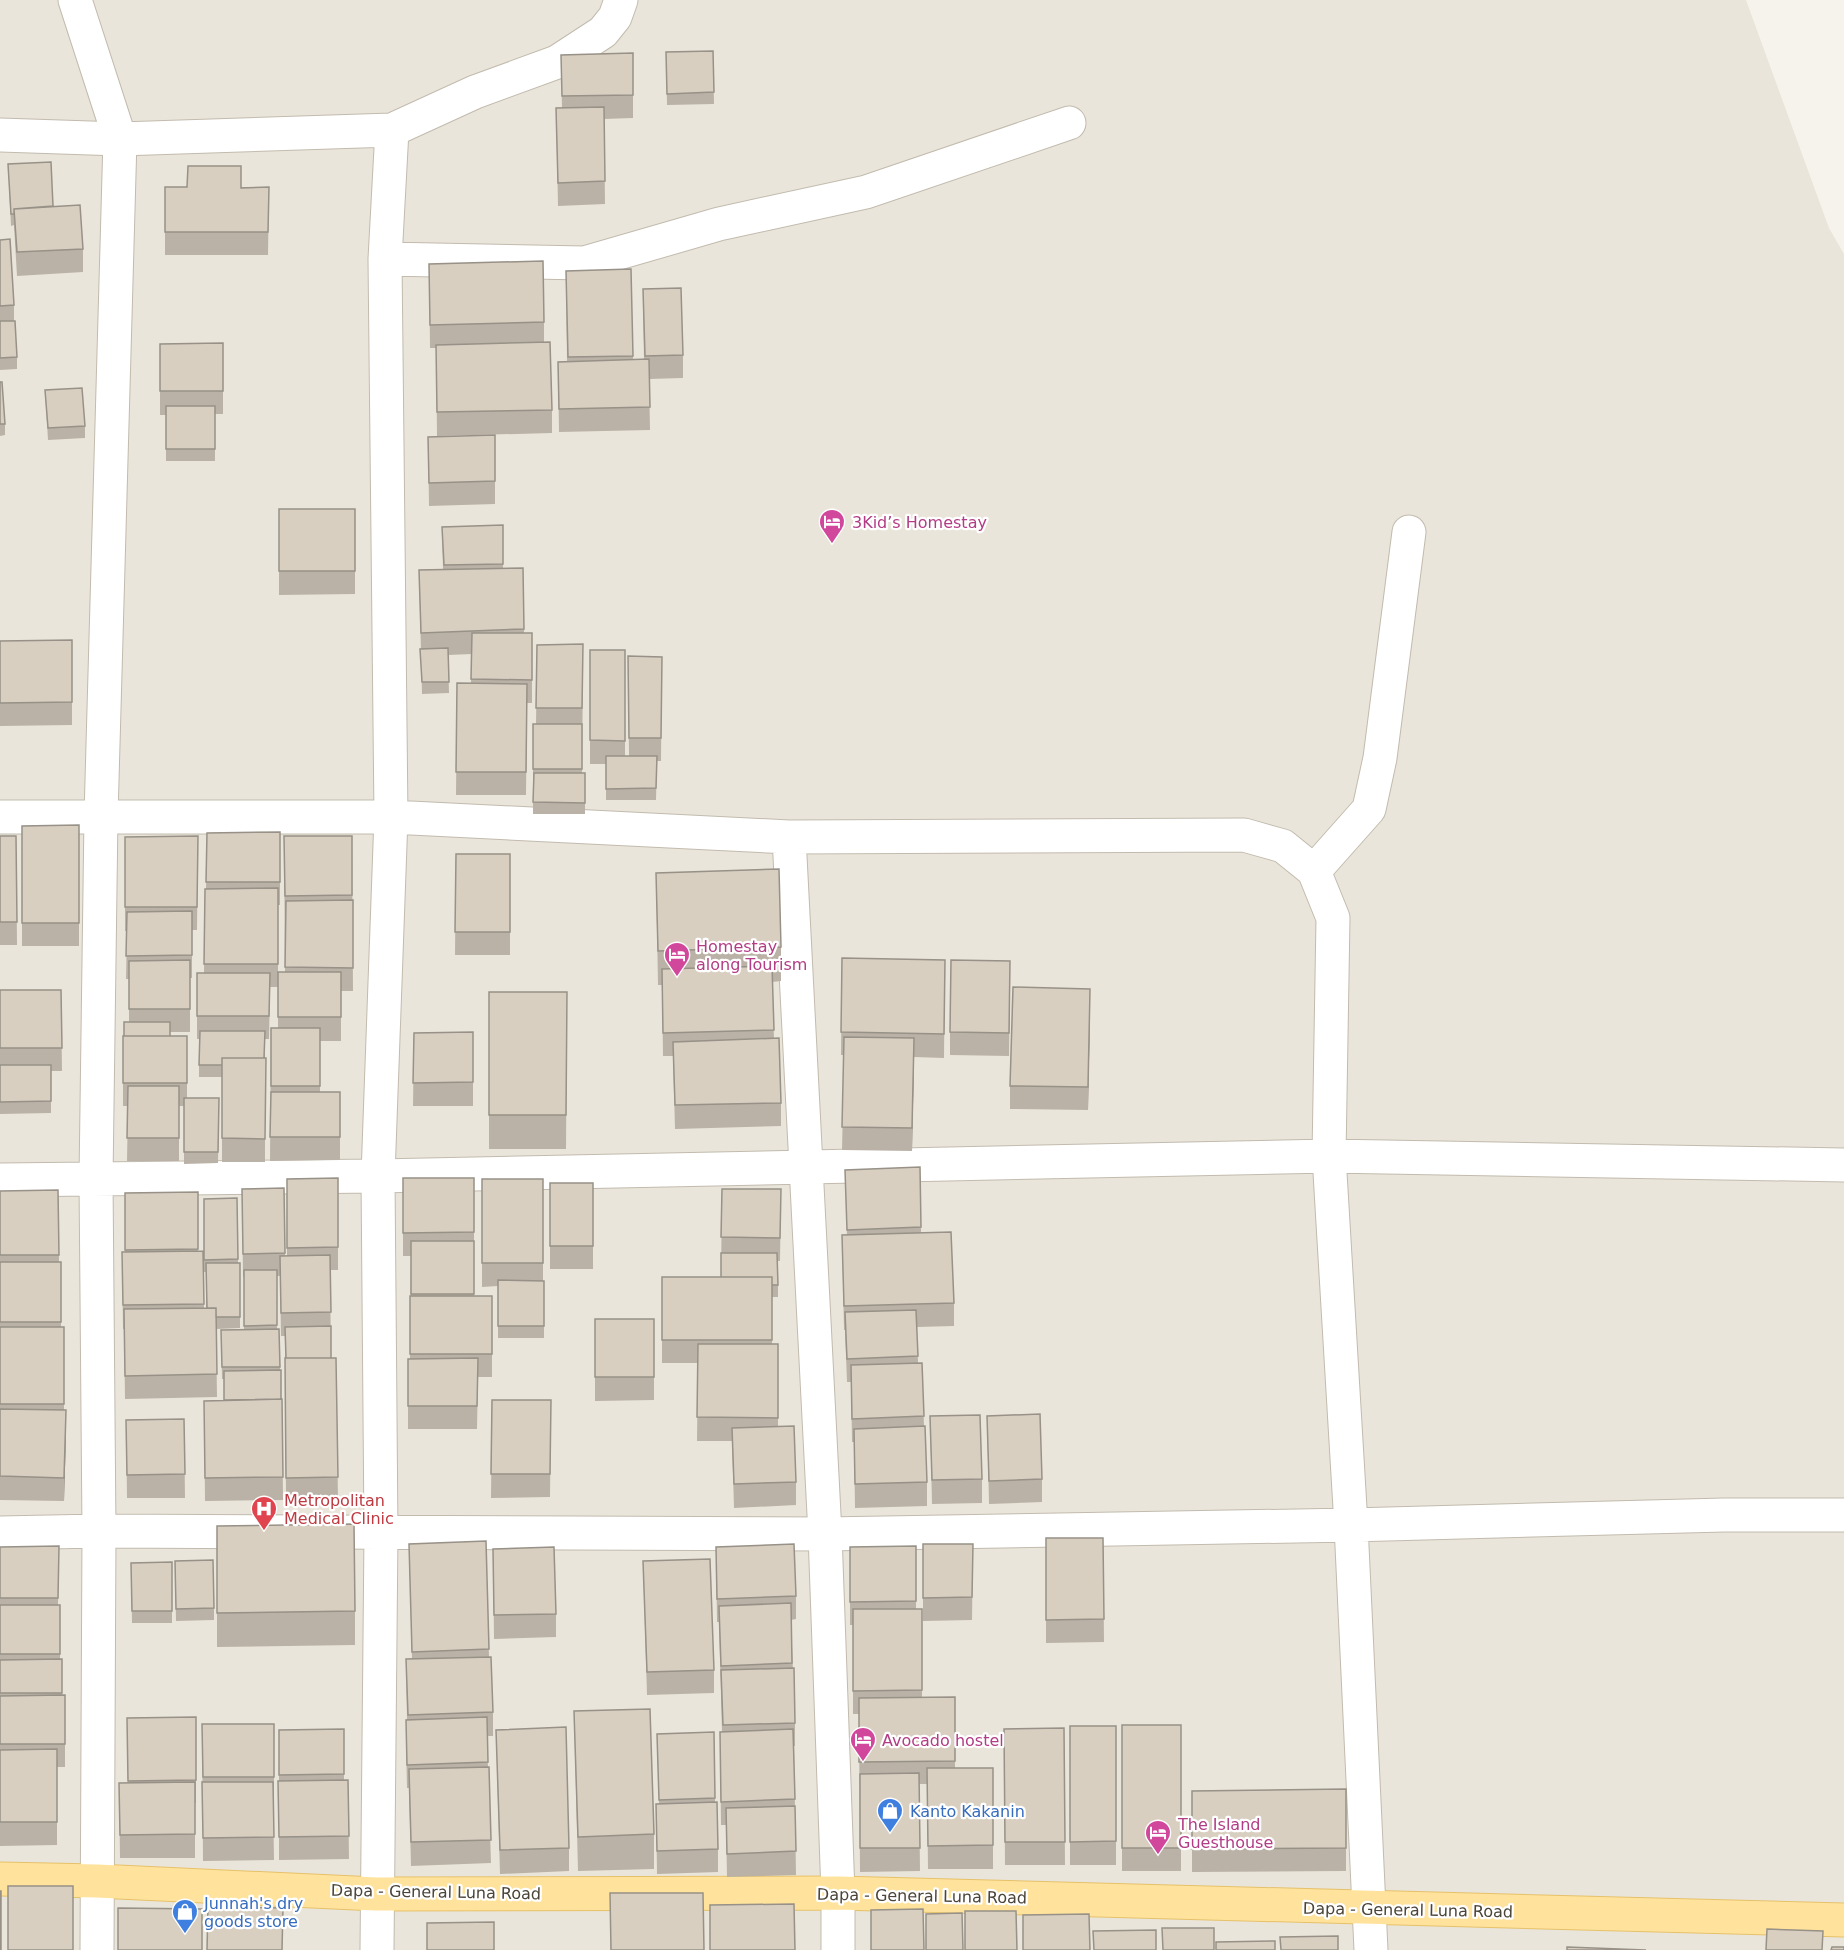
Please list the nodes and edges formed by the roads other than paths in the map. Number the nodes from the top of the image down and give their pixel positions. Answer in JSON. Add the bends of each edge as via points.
{"nodes":[{"id":1,"x":75,"y":0,"type":"edge"},
{"id":2,"x":621,"y":0,"type":"edge"},
{"id":3,"x":1069,"y":123,"type":"dead end"},
{"id":4,"x":392,"y":130,"type":"junction"},
{"id":5,"x":0,"y":135,"type":"edge"},
{"id":6,"x":120,"y":139,"type":"junction"},
{"id":7,"x":385,"y":259,"type":"junction"},
{"id":8,"x":1409,"y":532,"type":"dead end"},
{"id":9,"x":101,"y":816,"type":"junction"},
{"id":10,"x":0,"y":817,"type":"edge"},
{"id":11,"x":392,"y":817,"type":"junction"},
{"id":12,"x":789,"y":837,"type":"junction"},
{"id":13,"x":1314,"y":871,"type":"junction"},
{"id":14,"x":1329,"y":1156,"type":"junction"},
{"id":15,"x":1844,"y":1165,"type":"edge"},
{"id":16,"x":807,"y":1167,"type":"junction"},
{"id":17,"x":378,"y":1176,"type":"junction"},
{"id":18,"x":96,"y":1179,"type":"junction"},
{"id":19,"x":0,"y":1180,"type":"edge"},
{"id":20,"x":1844,"y":1515,"type":"edge"},
{"id":21,"x":1351,"y":1525,"type":"junction"},
{"id":22,"x":99,"y":1531,"type":"junction"},
{"id":23,"x":0,"y":1533,"type":"edge"},
{"id":24,"x":381,"y":1533,"type":"junction"},
{"id":25,"x":825,"y":1534,"type":"junction"},
{"id":26,"x":0,"y":1879,"type":"edge"},
{"id":27,"x":97,"y":1881,"type":"junction"},
{"id":28,"x":838,"y":1893,"type":"junction"},
{"id":29,"x":376,"y":1894,"type":"junction"},
{"id":30,"x":1370,"y":1909,"type":"junction"},
{"id":31,"x":1844,"y":1920,"type":"edge"},
{"id":32,"x":97,"y":1950,"type":"edge"},
{"id":33,"x":377,"y":1950,"type":"edge"},
{"id":34,"x":838,"y":1950,"type":"edge"},
{"id":35,"x":1371,"y":1950,"type":"edge"}],
"edges":[{"from":1,"to":6,"type":"street"},
{"from":2,"to":4,"type":"street","via":[[615,17],[603,32],[557,62],[475,92]]},
{"from":3,"to":7,"type":"street","via":[[866,192],[720,224],[584,263]]},
{"from":4,"to":6,"type":"street"},
{"from":4,"to":7,"type":"street"},
{"from":5,"to":6,"type":"street"},
{"from":6,"to":9,"type":"street"},
{"from":7,"to":11,"type":"street"},
{"from":8,"to":13,"type":"street","via":[[1380,758],[1369,809]]},
{"from":9,"to":10,"type":"street"},
{"from":9,"to":11,"type":"street"},
{"from":9,"to":18,"type":"street"},
{"from":11,"to":12,"type":"street"},
{"from":11,"to":17,"type":"street"},
{"from":12,"to":13,"type":"street","via":[[1244,835],[1283,846]]},
{"from":12,"to":16,"type":"street"},
{"from":13,"to":14,"type":"street","via":[[1333,918]]},
{"from":14,"to":15,"type":"street"},
{"from":14,"to":16,"type":"street"},
{"from":14,"to":21,"type":"street"},
{"from":16,"to":17,"type":"street"},
{"from":16,"to":25,"type":"street"},
{"from":17,"to":18,"type":"street"},
{"from":17,"to":24,"type":"street"},
{"from":18,"to":19,"type":"street"},
{"from":18,"to":22,"type":"street"},
{"from":20,"to":21,"type":"street"},
{"from":21,"to":25,"type":"street"},
{"from":21,"to":30,"type":"street"},
{"from":22,"to":23,"type":"street"},
{"from":22,"to":24,"type":"street"},
{"from":22,"to":27,"type":"street"},
{"from":24,"to":25,"type":"street"},
{"from":24,"to":29,"type":"street"},
{"from":25,"to":28,"type":"street"},
{"from":26,"to":27,"type":"main road","name":"Dapa - General Luna Road"},
{"from":27,"to":29,"type":"main road","name":"Dapa - General Luna Road"},
{"from":27,"to":32,"type":"street"},
{"from":28,"to":29,"type":"main road","name":"Dapa - General Luna Road"},
{"from":28,"to":30,"type":"main road","name":"Dapa - General Luna Road"},
{"from":28,"to":34,"type":"street"},
{"from":29,"to":33,"type":"street"},
{"from":30,"to":31,"type":"main road","name":"Dapa - General Luna Road"},
{"from":30,"to":35,"type":"street"}]}
